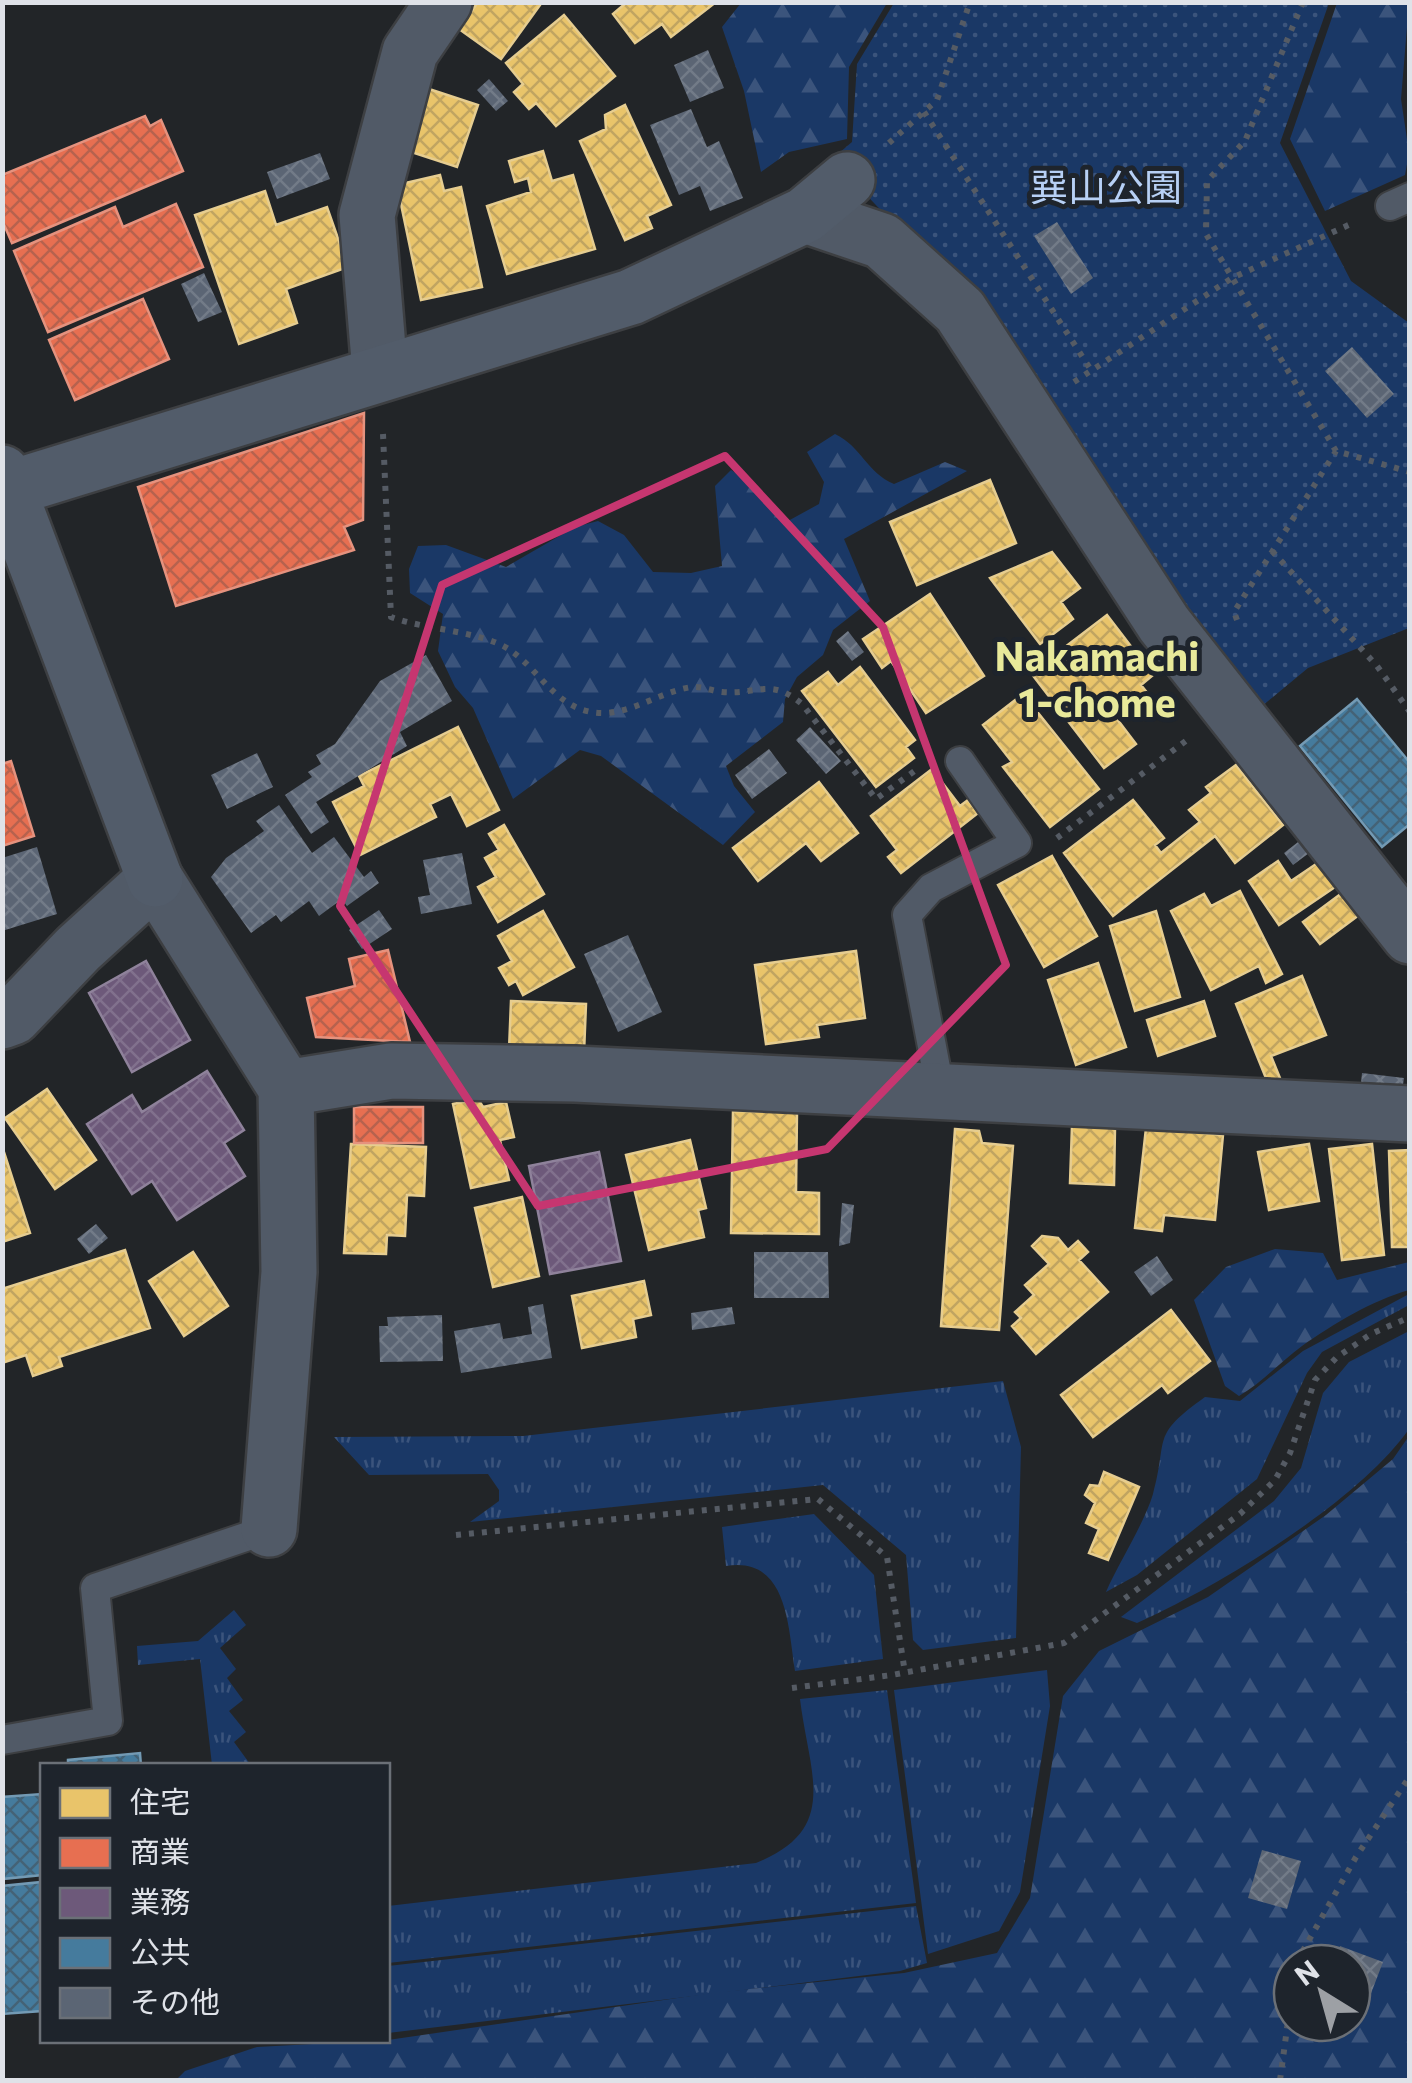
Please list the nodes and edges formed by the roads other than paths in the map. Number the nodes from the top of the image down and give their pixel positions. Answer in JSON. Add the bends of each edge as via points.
{"nodes":[{"id":1,"x":444,"y":2,"type":"edge"},
{"id":2,"x":847,"y":180,"type":"dead end"},
{"id":3,"x":805,"y":216,"type":"junction"},
{"id":4,"x":380,"y":372,"type":"junction"},
{"id":5,"x":5,"y":485,"type":"edge"},
{"id":6,"x":960,"y":761,"type":"road end"},
{"id":7,"x":155,"y":879,"type":"junction"},
{"id":8,"x":1410,"y":936,"type":"edge"},
{"id":9,"x":2,"y":1021,"type":"edge"},
{"id":10,"x":286,"y":1088,"type":"junction"},
{"id":11,"x":941,"y":1094,"type":"junction"},
{"id":12,"x":1410,"y":1114,"type":"edge"},
{"id":13,"x":269,"y":1529,"type":"joint"},
{"id":14,"x":2,"y":1740,"type":"edge"}],
"edges":[{"from":1,"to":4,"type":"street","via":[[410,52],[367,215]]},
{"from":2,"to":3,"type":"street"},
{"from":3,"to":4,"type":"street","via":[[632,297]]},
{"from":3,"to":8,"type":"street","via":[[882,241],[960,311],[1164,624]]},
{"from":4,"to":5,"type":"street"},
{"from":5,"to":7,"type":"street"},
{"from":6,"to":11,"type":"lane","via":[[1018,843],[931,888],[907,915]]},
{"from":7,"to":9,"type":"street"},
{"from":7,"to":10,"type":"street"},
{"from":10,"to":11,"type":"street","via":[[391,1071]]},
{"from":10,"to":13,"type":"street","via":[[289,1272]]},
{"from":11,"to":12,"type":"street"},
{"from":13,"to":14,"type":"lane","via":[[95,1588],[108,1721]]}]}
